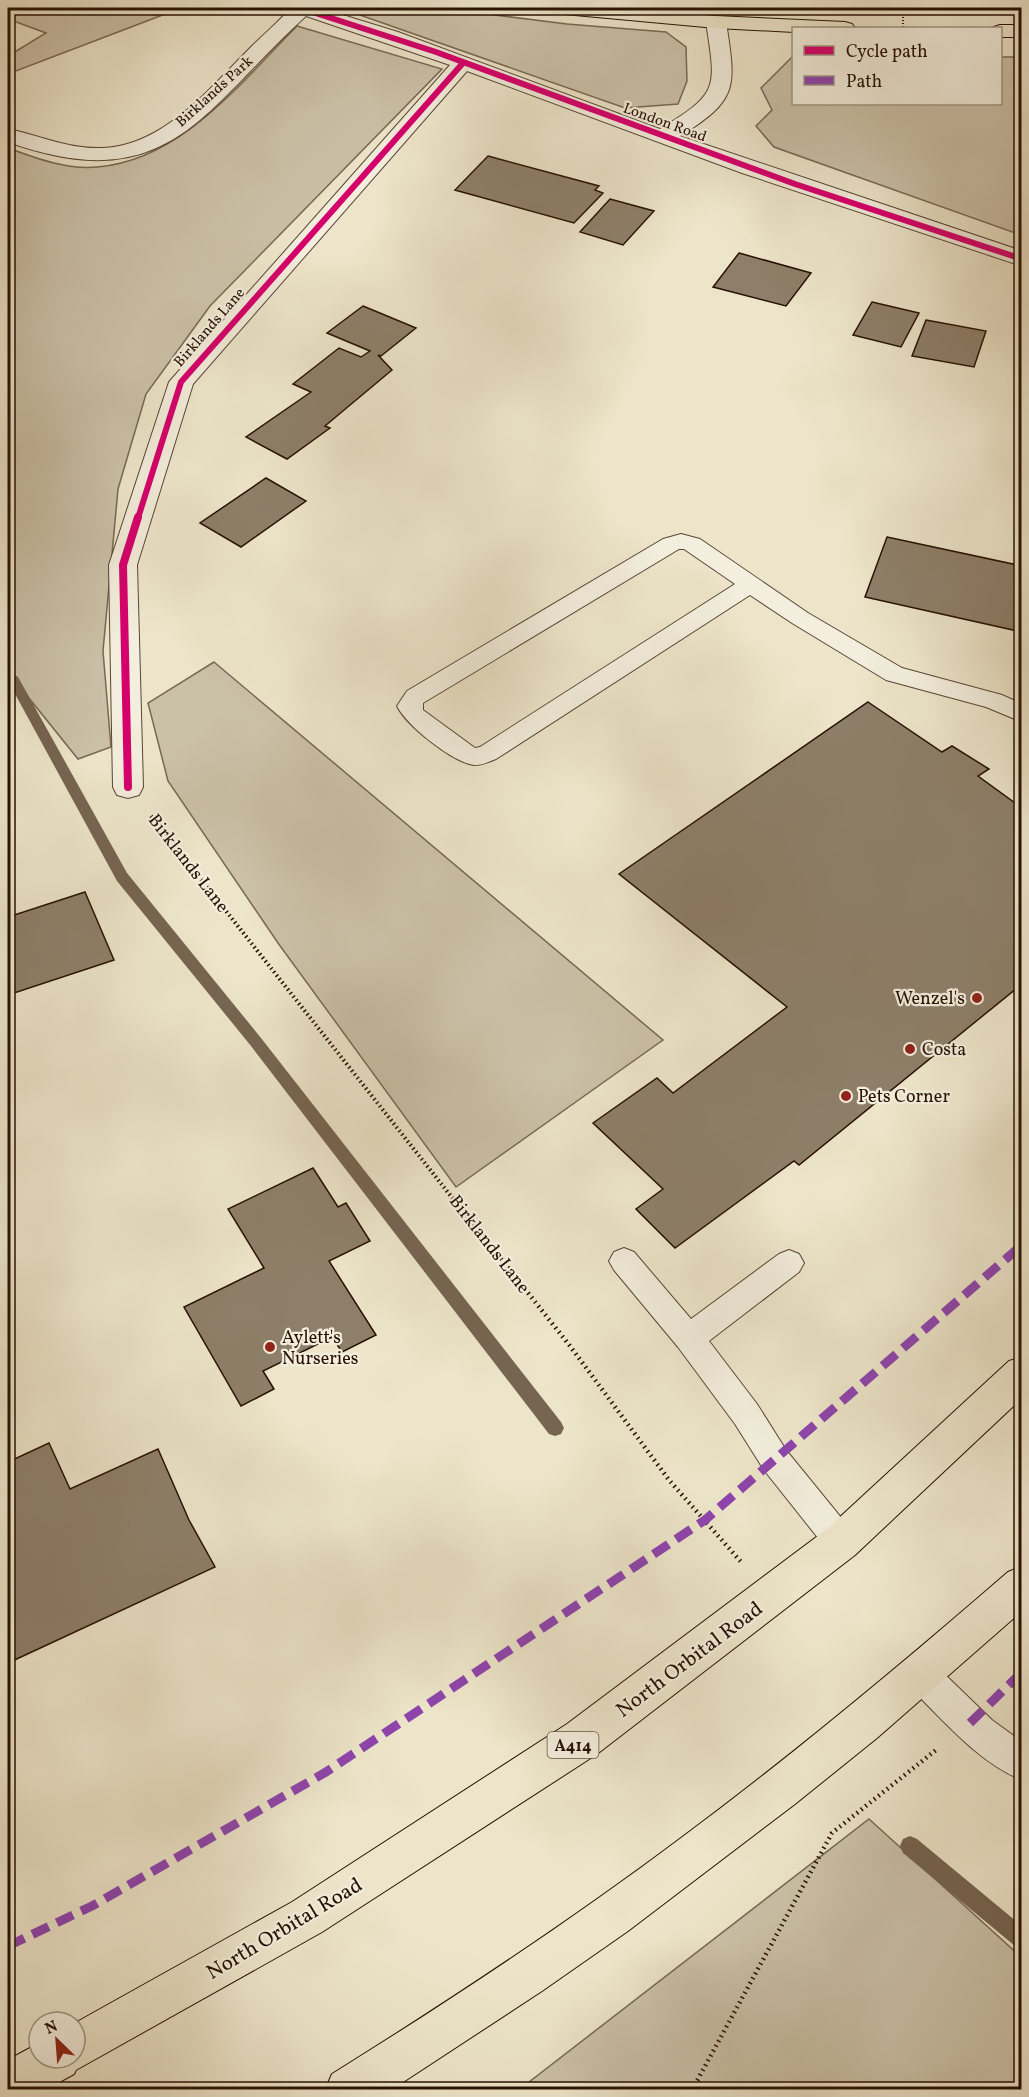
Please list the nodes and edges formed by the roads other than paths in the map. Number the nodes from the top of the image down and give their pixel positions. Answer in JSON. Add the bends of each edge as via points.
{"nodes":[{"id":1,"x":301,"y":8,"type":"edge"},
{"id":2,"x":564,"y":8,"type":"edge"},
{"id":3,"x":716,"y":22,"type":"junction"},
{"id":4,"x":824,"y":27,"type":"edge"},
{"id":5,"x":1002,"y":31,"type":"edge"},
{"id":6,"x":1022,"y":31,"type":"edge"},
{"id":7,"x":464,"y":63,"type":"junction"},
{"id":8,"x":8,"y":135,"type":"edge"},
{"id":9,"x":662,"y":137,"type":"junction"},
{"id":10,"x":1022,"y":259,"type":"edge"},
{"id":11,"x":749,"y":585,"type":"junction"},
{"id":12,"x":1022,"y":714,"type":"edge"},
{"id":13,"x":128,"y":787,"type":"road end"},
{"id":14,"x":624,"y":1261,"type":"dead end"},
{"id":15,"x":789,"y":1263,"type":"dead end"},
{"id":16,"x":689,"y":1338,"type":"junction"},
{"id":17,"x":1022,"y":1373,"type":"edge"},
{"id":18,"x":841,"y":1542,"type":"junction"},
{"id":19,"x":1022,"y":1585,"type":"edge"},
{"id":20,"x":921,"y":1675,"type":"junction"},
{"id":21,"x":1022,"y":1763,"type":"edge"},
{"id":22,"x":87,"y":2041,"type":"edge"},
{"id":23,"x":35,"y":2070,"type":"edge"},
{"id":24,"x":8,"y":2084,"type":"edge"},
{"id":25,"x":348,"y":2090,"type":"edge"}],
"edges":[{"from":1,"to":7,"type":"street","name":"London Road"},
{"from":1,"to":8,"type":"street","name":"Birklands Park","via":[[244,67],[177,126],[134,150],[68,153]]},
{"from":2,"to":3,"type":"main road"},
{"from":3,"to":4,"type":"main road"},
{"from":3,"to":9,"type":"street","name":"London Road","via":[[723,68],[721,93],[713,105]]},
{"from":5,"to":6,"type":"main road"},
{"from":7,"to":9,"type":"street","name":"London Road"},
{"from":7,"to":13,"type":"street","name":"Birklands Lane","via":[[181,382],[123,565]]},
{"from":9,"to":10,"type":"street","name":"London Road"},
{"from":11,"to":11,"type":"lane","via":[[693,543],[671,544],[415,697],[409,706],[413,715],[467,754],[476,757],[488,753]]},
{"from":11,"to":12,"type":"lane","via":[[894,674],[994,701]]},
{"from":14,"to":16,"type":"lane"},
{"from":15,"to":16,"type":"lane"},
{"from":16,"to":18,"type":"lane","via":[[775,1460]]},
{"from":17,"to":18,"type":"main road","name":"North Orbital Road","number":"A414"},
{"from":18,"to":22,"type":"main road","name":"North Orbital Road","number":"A414","via":[[573,1746],[307,1917]]},
{"from":19,"to":20,"type":"main road"},
{"from":20,"to":21,"type":"lane","via":[[970,1723]]},
{"from":20,"to":25,"type":"main road","via":[[693,1858],[571,1945]]},
{"from":23,"to":24,"type":"main road"}]}
